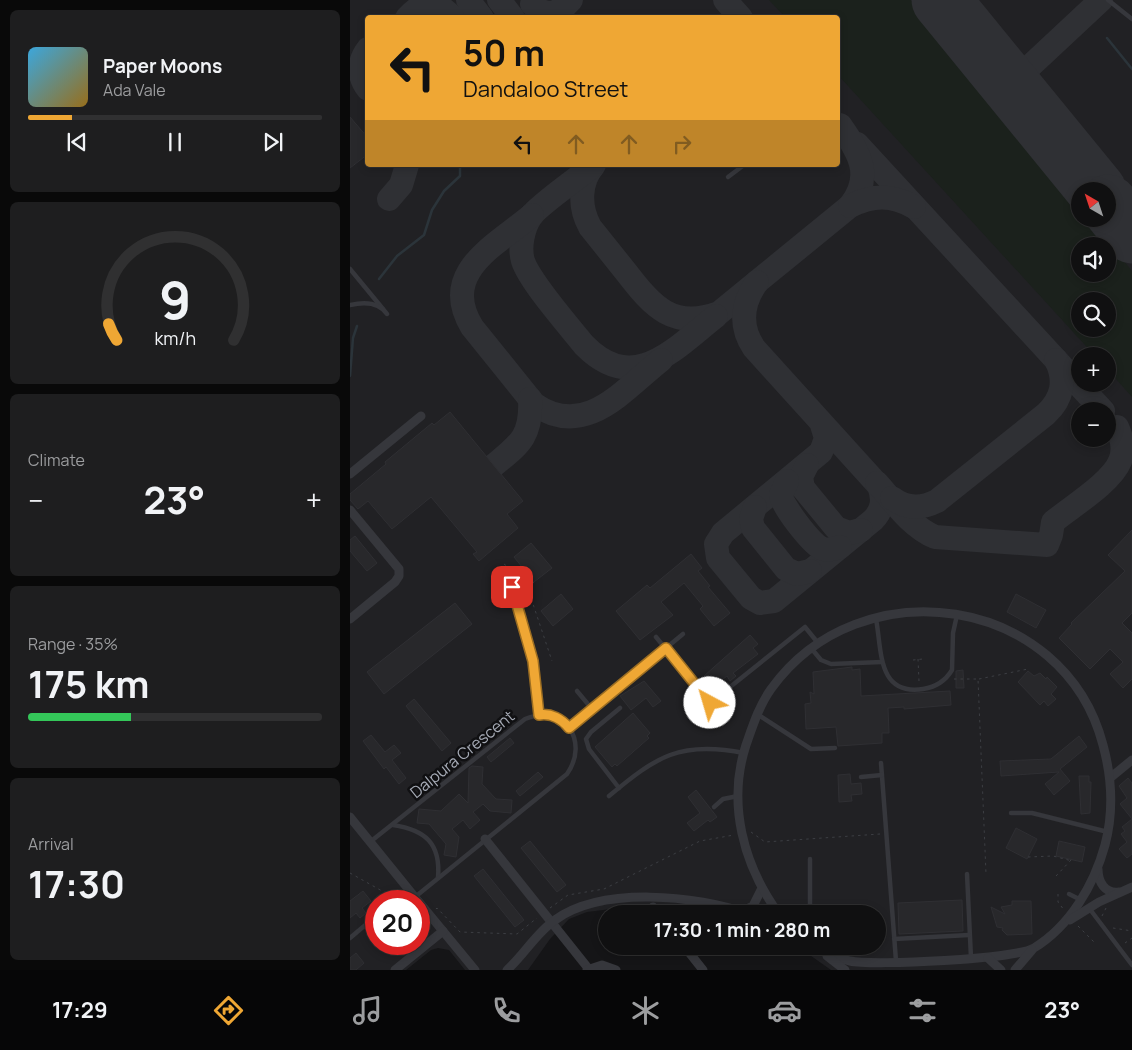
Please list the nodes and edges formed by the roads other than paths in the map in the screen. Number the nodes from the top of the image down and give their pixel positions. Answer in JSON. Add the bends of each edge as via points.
{"nodes":[{"id":1,"x":1108,"y":0,"type":"edge"},
{"id":2,"x":1132,"y":19,"type":"edge"},
{"id":3,"x":741,"y":167,"type":"edge"},
{"id":4,"x":728,"y":177,"type":"dead end"},
{"id":5,"x":350,"y":269,"type":"edge"},
{"id":6,"x":350,"y":305,"type":"edge"},
{"id":7,"x":383,"y":309,"type":"junction"},
{"id":8,"x":387,"y":314,"type":"dead end"},
{"id":9,"x":420,"y":416,"type":"dead end"},
{"id":10,"x":350,"y":474,"type":"edge"},
{"id":11,"x":351,"y":514,"type":"edge"},
{"id":12,"x":512,"y":587,"type":"dead end"},
{"id":13,"x":957,"y":614,"type":"junction"},
{"id":14,"x":876,"y":618,"type":"junction"},
{"id":15,"x":350,"y":619,"type":"edge"},
{"id":16,"x":683,"y":634,"type":"dead end"},
{"id":17,"x":656,"y":636,"type":"dead end"},
{"id":18,"x":815,"y":646,"type":"junction"},
{"id":19,"x":666,"y":648,"type":"junction"},
{"id":20,"x":882,"y":662,"type":"junction"},
{"id":21,"x":577,"y":691,"type":"dead end"},
{"id":22,"x":620,"y":708,"type":"dead end"},
{"id":23,"x":592,"y":709,"type":"junction"},
{"id":24,"x":757,"y":714,"type":"junction"},
{"id":25,"x":539,"y":715,"type":"junction"},
{"id":26,"x":569,"y":728,"type":"junction"},
{"id":27,"x":587,"y":742,"type":"junction"},
{"id":28,"x":576,"y":744,"type":"junction"},
{"id":29,"x":835,"y":748,"type":"dead end"},
{"id":30,"x":744,"y":753,"type":"junction"},
{"id":31,"x":1132,"y":760,"type":"edge"},
{"id":32,"x":882,"y":763,"type":"dead end"},
{"id":33,"x":882,"y":775,"type":"junction"},
{"id":34,"x":861,"y":777,"type":"dead end"},
{"id":35,"x":1110,"y":778,"type":"junction"},
{"id":36,"x":619,"y":788,"type":"junction"},
{"id":37,"x":610,"y":796,"type":"dead end"},
{"id":38,"x":738,"y":796,"type":"junction"},
{"id":39,"x":714,"y":807,"type":"dead end"},
{"id":40,"x":1011,"y":813,"type":"dead end"},
{"id":41,"x":350,"y":817,"type":"edge"},
{"id":42,"x":393,"y":825,"type":"junction"},
{"id":43,"x":1108,"y":832,"type":"junction"},
{"id":44,"x":485,"y":839,"type":"junction"},
{"id":45,"x":370,"y":842,"type":"junction"},
{"id":46,"x":810,"y":860,"type":"dead end"},
{"id":47,"x":1099,"y":864,"type":"junction"},
{"id":48,"x":967,"y":874,"type":"dead end"},
{"id":49,"x":438,"y":878,"type":"junction"},
{"id":50,"x":1132,"y":887,"type":"edge"},
{"id":51,"x":762,"y":888,"type":"junction"},
{"id":52,"x":408,"y":889,"type":"edge"},
{"id":53,"x":427,"y":890,"type":"edge"},
{"id":54,"x":1121,"y":891,"type":"junction"},
{"id":55,"x":1069,"y":894,"type":"dead end"},
{"id":56,"x":1081,"y":900,"type":"junction"},
{"id":57,"x":719,"y":905,"type":"edge"},
{"id":58,"x":754,"y":905,"type":"edge"},
{"id":59,"x":773,"y":905,"type":"edge"},
{"id":60,"x":810,"y":905,"type":"edge"},
{"id":61,"x":1089,"y":908,"type":"junction"},
{"id":62,"x":430,"y":915,"type":"edge"},
{"id":63,"x":552,"y":921,"type":"junction"},
{"id":64,"x":365,"y":925,"type":"edge"},
{"id":65,"x":1057,"y":928,"type":"junction"},
{"id":66,"x":442,"y":931,"type":"junction"},
{"id":67,"x":969,"y":935,"type":"junction"},
{"id":68,"x":350,"y":938,"type":"edge"},
{"id":69,"x":894,"y":939,"type":"junction"},
{"id":70,"x":1032,"y":950,"type":"junction"},
{"id":71,"x":691,"y":955,"type":"edge"},
{"id":72,"x":826,"y":955,"type":"edge"},
{"id":73,"x":835,"y":955,"type":"edge"},
{"id":74,"x":971,"y":958,"type":"junction"},
{"id":75,"x":988,"y":958,"type":"junction"},
{"id":76,"x":896,"y":961,"type":"junction"},
{"id":77,"x":882,"y":963,"type":"junction"},
{"id":78,"x":1132,"y":965,"type":"edge"},
{"id":79,"x":588,"y":969,"type":"edge"},
{"id":80,"x":395,"y":970,"type":"edge"},
{"id":81,"x":475,"y":970,"type":"edge"},
{"id":82,"x":507,"y":970,"type":"edge"},
{"id":83,"x":616,"y":970,"type":"edge"},
{"id":84,"x":703,"y":970,"type":"edge"},
{"id":85,"x":845,"y":970,"type":"edge"},
{"id":86,"x":875,"y":970,"type":"edge"},
{"id":87,"x":1001,"y":970,"type":"edge"},
{"id":88,"x":1016,"y":970,"type":"edge"}],
"edges":[{"from":1,"to":2,"type":"lane"},
{"from":3,"to":4,"type":"lane"},
{"from":5,"to":7,"type":"lane"},
{"from":6,"to":7,"type":"lane","via":[[372,303]]},
{"from":7,"to":8,"type":"lane"},
{"from":9,"to":10,"type":"street"},
{"from":11,"to":15,"type":"street","via":[[399,569],[399,576]]},
{"from":12,"to":25,"type":"lane","via":[[533,661]]},
{"from":13,"to":14,"type":"street","via":[[916,611]]},
{"from":13,"to":20,"type":"lane","via":[[953,633],[953,665],[944,679],[934,686],[904,688],[894,683]]},
{"from":13,"to":35,"type":"street","via":[[980,618],[1006,629],[1060,667],[1093,716],[1102,739]]},
{"from":14,"to":18,"type":"street","via":[[842,629]]},
{"from":14,"to":20,"type":"lane"},
{"from":16,"to":19,"type":"lane"},
{"from":17,"to":19,"type":"lane"},
{"from":18,"to":19,"type":"lane","via":[[805,627],[710,703]]},
{"from":18,"to":20,"type":"lane","via":[[821,660],[831,664]]},
{"from":18,"to":24,"type":"street","via":[[779,679]]},
{"from":19,"to":23,"type":"lane"},
{"from":21,"to":23,"type":"lane"},
{"from":22,"to":27,"type":"lane","via":[[591,732]]},
{"from":23,"to":26,"type":"lane"},
{"from":24,"to":29,"type":"lane","via":[[811,749]]},
{"from":24,"to":30,"type":"street"},
{"from":25,"to":26,"type":"lane","name":"Dalpura Crescent","via":[[556,718]]},
{"from":25,"to":42,"type":"lane","name":"Dalpura Crescent","via":[[513,727]]},
{"from":26,"to":28,"type":"lane"},
{"from":27,"to":28,"type":"lane"},
{"from":27,"to":36,"type":"lane","via":[[589,750]]},
{"from":28,"to":44,"type":"lane","via":[[574,764],[567,774]]},
{"from":30,"to":36,"type":"lane","via":[[711,748],[674,752],[645,766]]},
{"from":30,"to":38,"type":"street"},
{"from":31,"to":35,"type":"street"},
{"from":32,"to":33,"type":"lane"},
{"from":33,"to":34,"type":"lane"},
{"from":33,"to":69,"type":"lane"},
{"from":35,"to":43,"type":"street"},
{"from":36,"to":37,"type":"lane"},
{"from":38,"to":39,"type":"lane","via":[[723,799]]},
{"from":38,"to":51,"type":"street","via":[[741,834]]},
{"from":40,"to":43,"type":"lane","via":[[1032,813]]},
{"from":41,"to":45,"type":"street"},
{"from":42,"to":45,"type":"lane","name":"Dalpura Crescent"},
{"from":42,"to":49,"type":"lane","via":[[411,829],[428,839],[438,859]]},
{"from":43,"to":47,"type":"street"},
{"from":44,"to":49,"type":"lane"},
{"from":44,"to":63,"type":"street"},
{"from":45,"to":52,"type":"street"},
{"from":46,"to":60,"type":"lane"},
{"from":47,"to":54,"type":"street","via":[[1098,875],[1102,885],[1112,892]]},
{"from":47,"to":56,"type":"street"},
{"from":48,"to":67,"type":"lane"},
{"from":49,"to":53,"type":"lane"},
{"from":50,"to":54,"type":"street"},
{"from":51,"to":58,"type":"street"},
{"from":51,"to":59,"type":"street"},
{"from":54,"to":61,"type":"street"},
{"from":55,"to":56,"type":"lane"},
{"from":56,"to":65,"type":"street"},
{"from":57,"to":63,"type":"street","via":[[702,900],[659,897],[606,900],[576,907]]},
{"from":61,"to":65,"type":"street"},
{"from":61,"to":78,"type":"lane"},
{"from":62,"to":66,"type":"street"},
{"from":63,"to":79,"type":"street"},
{"from":63,"to":82,"type":"street"},
{"from":64,"to":68,"type":"lane"},
{"from":65,"to":70,"type":"street"},
{"from":66,"to":80,"type":"street"},
{"from":66,"to":81,"type":"street"},
{"from":67,"to":69,"type":"lane"},
{"from":67,"to":74,"type":"lane"},
{"from":69,"to":76,"type":"lane"},
{"from":70,"to":75,"type":"street"},
{"from":70,"to":88,"type":"street"},
{"from":71,"to":84,"type":"street"},
{"from":72,"to":85,"type":"street"},
{"from":73,"to":77,"type":"street","via":[[851,962]]},
{"from":74,"to":75,"type":"street"},
{"from":74,"to":76,"type":"street"},
{"from":75,"to":87,"type":"street"},
{"from":76,"to":77,"type":"street"},
{"from":77,"to":86,"type":"street"},
{"from":79,"to":83,"type":"street","via":[[602,965]]}]}
